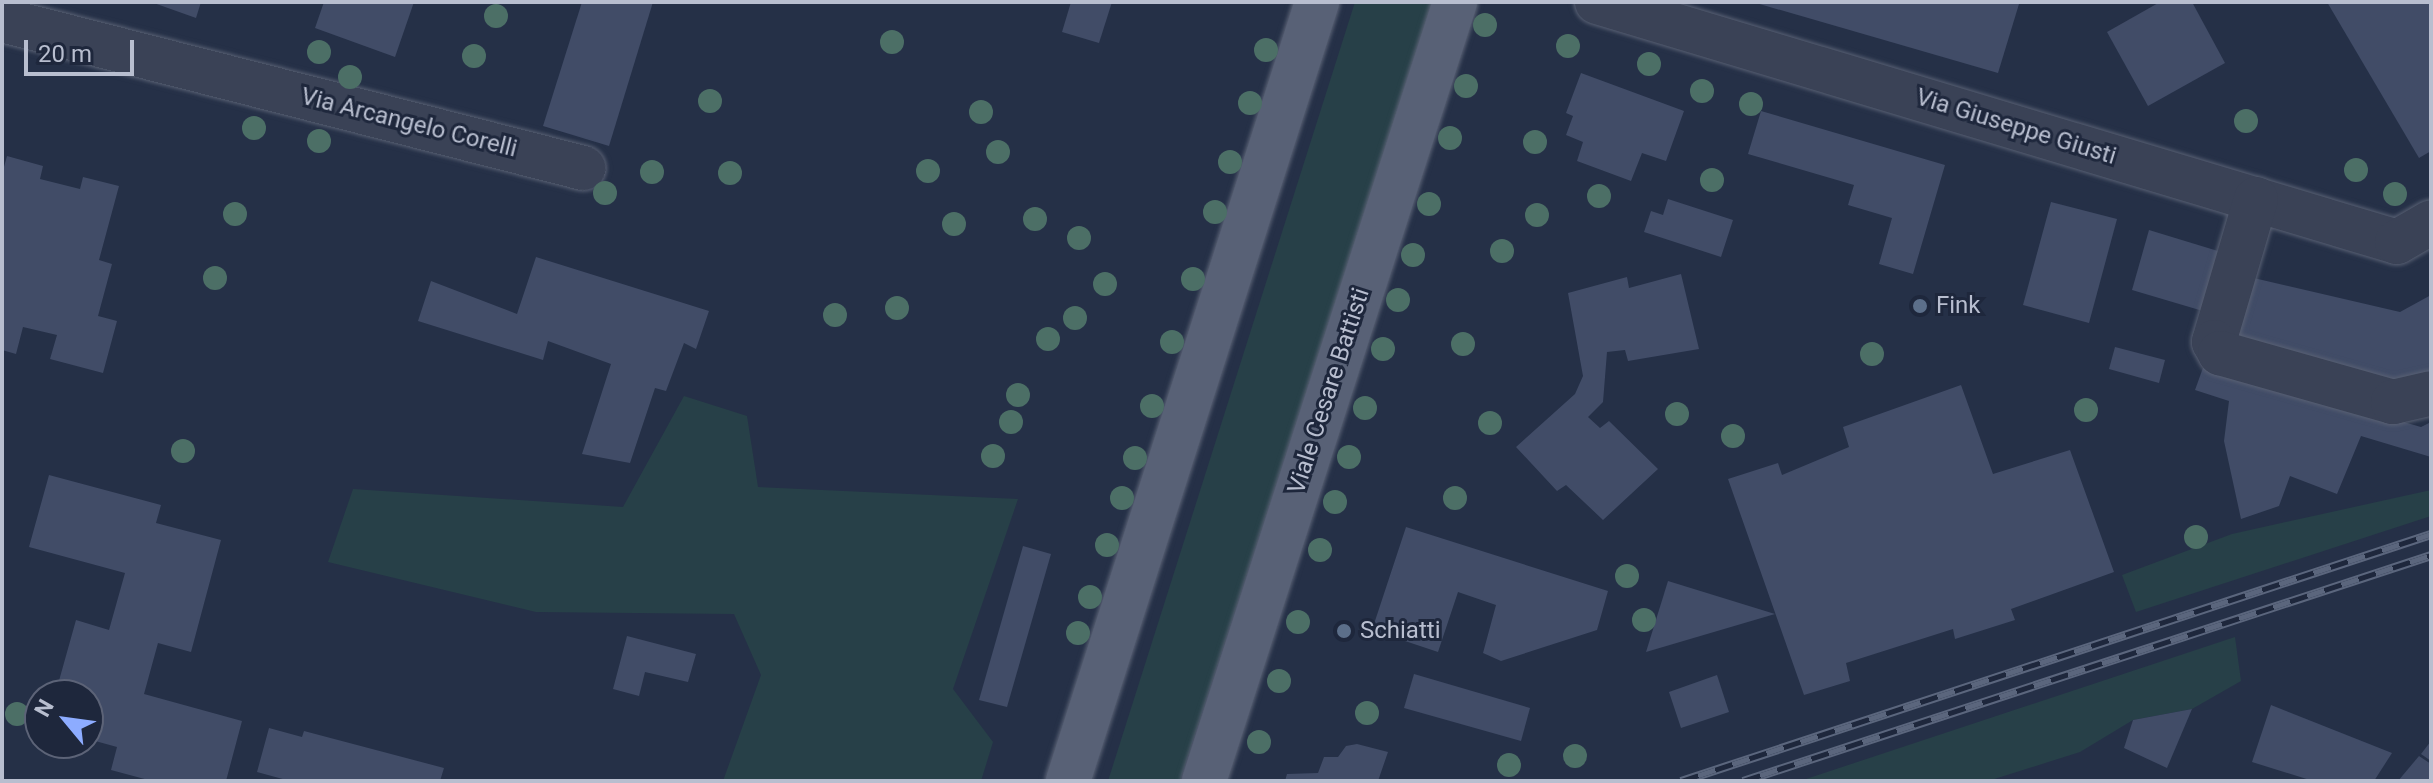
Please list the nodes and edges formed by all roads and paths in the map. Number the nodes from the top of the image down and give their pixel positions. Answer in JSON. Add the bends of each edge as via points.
{"nodes":[{"id":1,"x":1317,"y":2,"type":"edge"},
{"id":2,"x":1455,"y":2,"type":"edge"},
{"id":3,"x":1597,"y":2,"type":"edge"},
{"id":4,"x":2,"y":20,"type":"edge"},
{"id":5,"x":583,"y":168,"type":"dead end"},
{"id":6,"x":2256,"y":199,"type":"junction"},
{"id":7,"x":2431,"y":222,"type":"edge"},
{"id":8,"x":2431,"y":393,"type":"edge"},
{"id":9,"x":1068,"y":781,"type":"edge"},
{"id":10,"x":1204,"y":781,"type":"edge"}],
"edges":[{"from":1,"to":9,"type":"main road"},
{"from":2,"to":10,"type":"main road","name":"Viale Cesare Battisti"},
{"from":3,"to":6,"type":"street","name":"Via Giuseppe Giusti"},
{"from":4,"to":5,"type":"street","name":"Via Arcangelo Corelli"},
{"from":6,"to":7,"type":"street","name":"Via Giuseppe Giusti","via":[[2397,242]]},
{"from":6,"to":8,"type":"street","via":[[2214,342],[2220,353],[2393,402]]}]}
